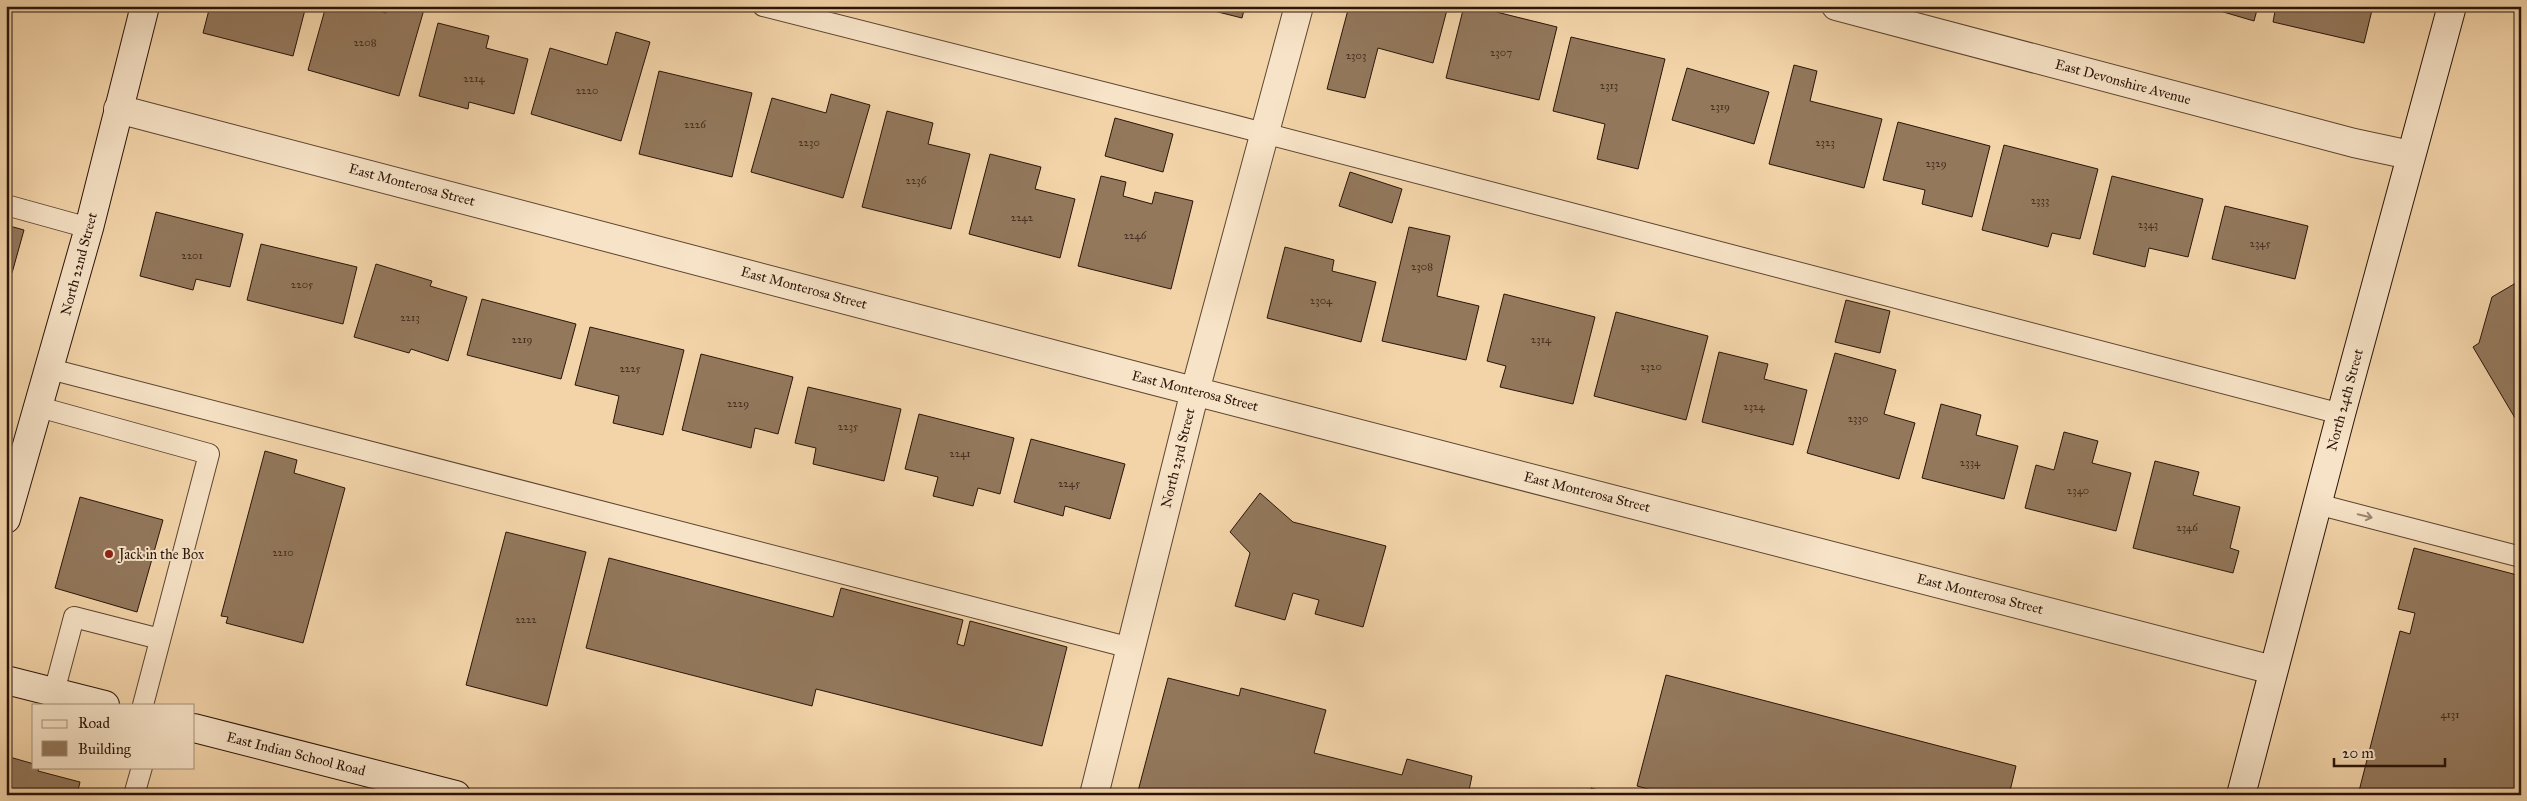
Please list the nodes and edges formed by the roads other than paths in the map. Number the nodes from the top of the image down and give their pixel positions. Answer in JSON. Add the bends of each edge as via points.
{"nodes":[{"id":1,"x":145,"y":6,"type":"edge"},
{"id":2,"x":763,"y":6,"type":"edge"},
{"id":3,"x":1299,"y":6,"type":"edge"},
{"id":4,"x":1836,"y":6,"type":"edge"},
{"id":5,"x":2452,"y":6,"type":"edge"},
{"id":6,"x":118,"y":108,"type":"junction"},
{"id":7,"x":1264,"y":134,"type":"junction"},
{"id":8,"x":2410,"y":155,"type":"junction"},
{"id":9,"x":6,"y":205,"type":"edge"},
{"id":10,"x":89,"y":228,"type":"junction"},
{"id":11,"x":50,"y":369,"type":"junction"},
{"id":12,"x":1195,"y":391,"type":"junction"},
{"id":13,"x":39,"y":407,"type":"junction"},
{"id":14,"x":2341,"y":414,"type":"junction"},
{"id":15,"x":2317,"y":504,"type":"junction"},
{"id":16,"x":6,"y":519,"type":"edge"},
{"id":17,"x":2521,"y":557,"type":"edge"},
{"id":18,"x":160,"y":640,"type":"junction"},
{"id":19,"x":1132,"y":648,"type":"junction"},
{"id":20,"x":2273,"y":670,"type":"junction"},
{"id":21,"x":6,"y":680,"type":"edge"},
{"id":22,"x":54,"y":692,"type":"junction"},
{"id":23,"x":101,"y":704,"type":"edge"},
{"id":24,"x":143,"y":704,"type":"edge"},
{"id":25,"x":195,"y":728,"type":"edge"},
{"id":26,"x":142,"y":768,"type":"edge"},
{"id":27,"x":134,"y":795,"type":"edge"},
{"id":28,"x":456,"y":795,"type":"edge"},
{"id":29,"x":1094,"y":795,"type":"edge"},
{"id":30,"x":2241,"y":795,"type":"edge"}],
"edges":[{"from":1,"to":6,"type":"street","name":"North 22nd Street"},
{"from":2,"to":7,"type":"lane"},
{"from":3,"to":7,"type":"street","name":"North 23rd Street"},
{"from":4,"to":8,"type":"street","name":"East Devonshire Avenue"},
{"from":5,"to":8,"type":"street","name":"North 24th Street"},
{"from":6,"to":10,"type":"street","name":"North 22nd Street"},
{"from":6,"to":12,"type":"street","name":"East Monterosa Street"},
{"from":7,"to":12,"type":"street","name":"North 23rd Street"},
{"from":7,"to":14,"type":"lane"},
{"from":8,"to":14,"type":"street","name":"North 24th Street"},
{"from":9,"to":10,"type":"lane"},
{"from":10,"to":11,"type":"street","name":"North 22nd Street"},
{"from":11,"to":13,"type":"street","name":"North 22nd Street"},
{"from":11,"to":19,"type":"lane"},
{"from":12,"to":19,"type":"street","name":"North 23rd Street"},
{"from":12,"to":20,"type":"street","name":"East Monterosa Street"},
{"from":13,"to":16,"type":"street","name":"North 22nd Street"},
{"from":13,"to":18,"type":"lane","via":[[209,454]]},
{"from":14,"to":15,"type":"street","name":"North 24th Street"},
{"from":15,"to":17,"type":"lane","one_way":true},
{"from":15,"to":20,"type":"street","name":"North 24th Street"},
{"from":18,"to":22,"type":"lane","via":[[74,617]]},
{"from":18,"to":24,"type":"lane"},
{"from":19,"to":29,"type":"street","name":"North 23rd Street"},
{"from":20,"to":30,"type":"street","name":"North 24th Street"},
{"from":21,"to":22,"type":"street"},
{"from":22,"to":23,"type":"street"},
{"from":25,"to":28,"type":"street","name":"East Indian School Road"},
{"from":26,"to":27,"type":"lane"}]}
